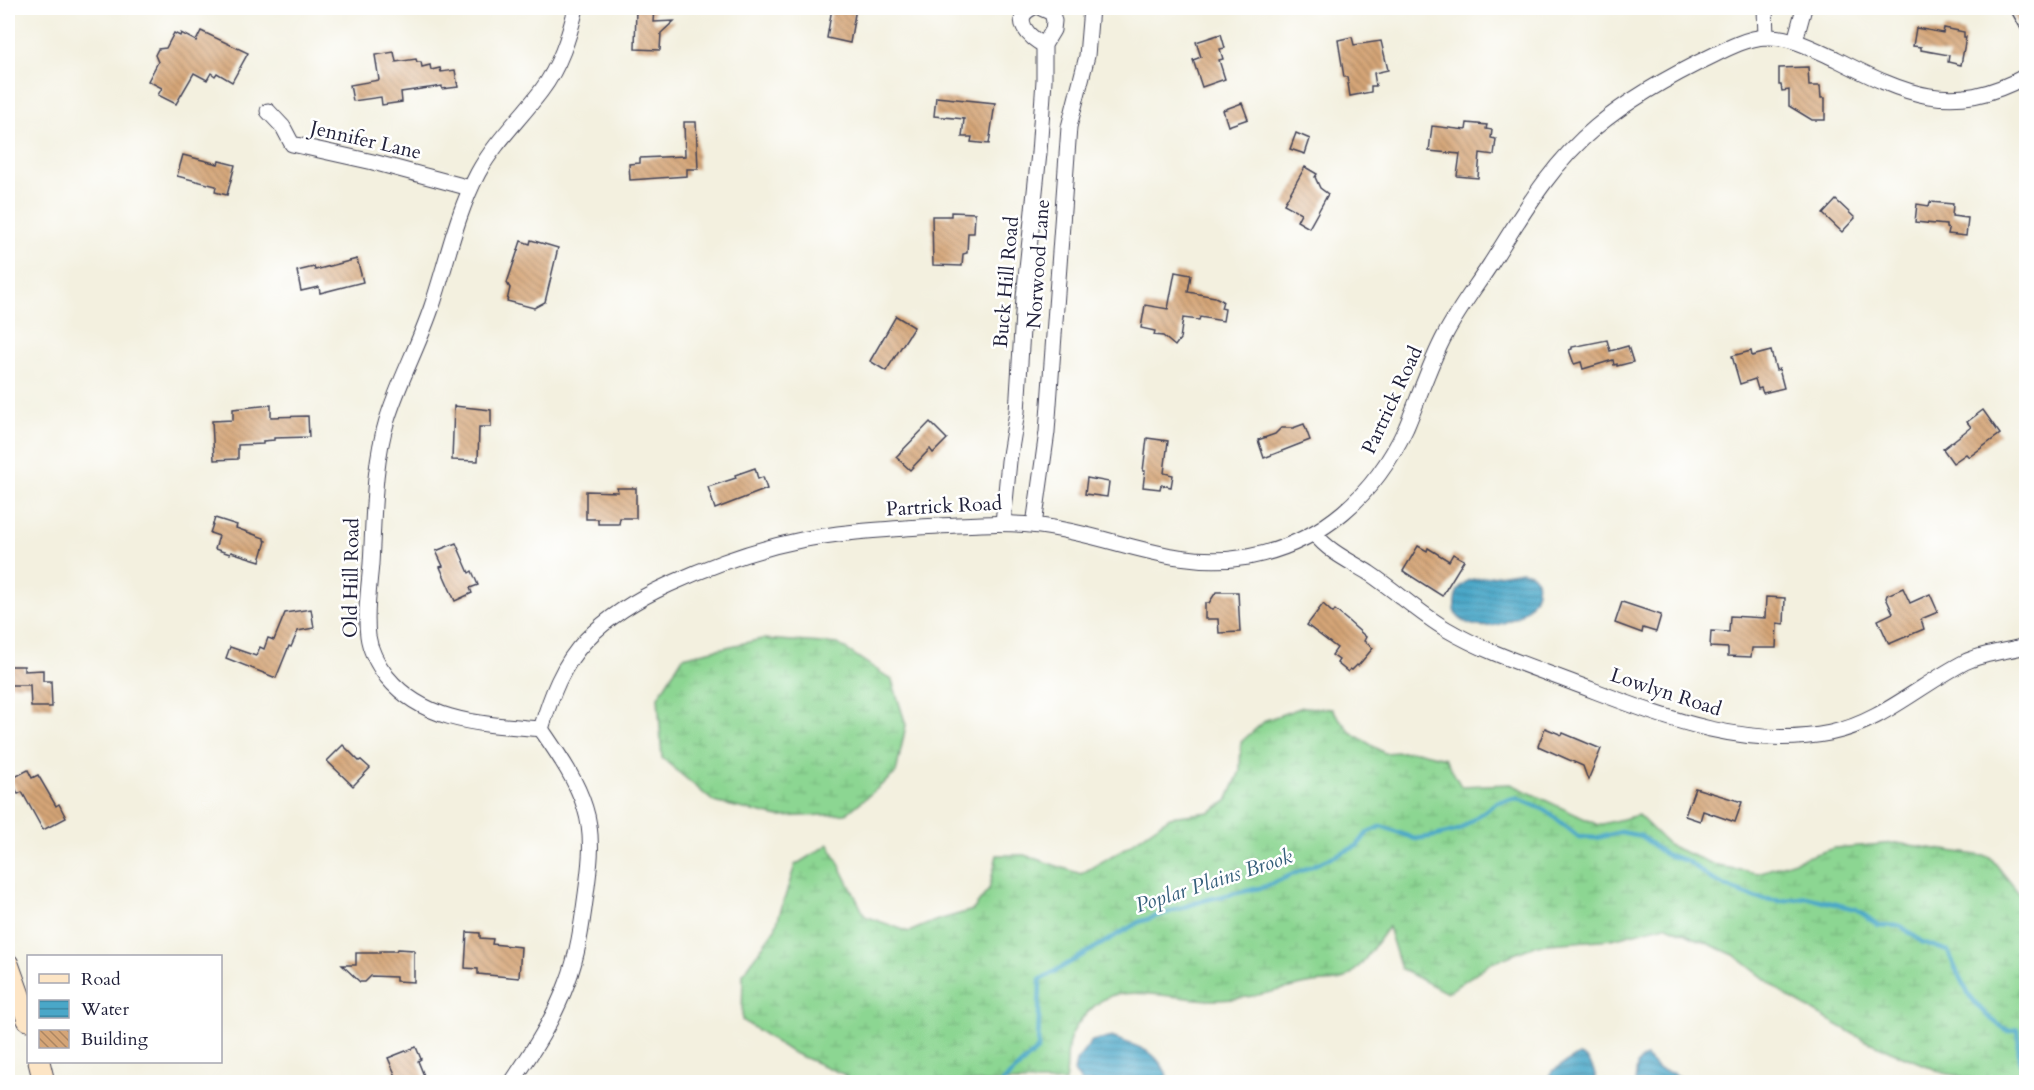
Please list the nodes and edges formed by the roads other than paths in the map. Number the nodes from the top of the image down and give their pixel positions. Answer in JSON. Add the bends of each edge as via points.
{"nodes":[{"id":1,"x":576,"y":8,"type":"edge"},
{"id":2,"x":1032,"y":8,"type":"edge"},
{"id":3,"x":1041,"y":8,"type":"edge"},
{"id":4,"x":1091,"y":8,"type":"edge"},
{"id":5,"x":1765,"y":8,"type":"edge"},
{"id":6,"x":1804,"y":8,"type":"edge"},
{"id":7,"x":1766,"y":37,"type":"junction"},
{"id":8,"x":1795,"y":41,"type":"junction"},
{"id":9,"x":1044,"y":45,"type":"junction"},
{"id":10,"x":2026,"y":76,"type":"edge"},
{"id":11,"x":268,"y":111,"type":"dead end"},
{"id":12,"x":471,"y":188,"type":"junction"},
{"id":13,"x":1003,"y":523,"type":"junction"},
{"id":14,"x":1034,"y":525,"type":"junction"},
{"id":15,"x":1315,"y":534,"type":"junction"},
{"id":16,"x":2026,"y":646,"type":"edge"},
{"id":17,"x":541,"y":729,"type":"junction"},
{"id":18,"x":8,"y":964,"type":"edge"},
{"id":19,"x":27,"y":1017,"type":"edge"},
{"id":20,"x":39,"y":1063,"type":"edge"},
{"id":21,"x":44,"y":1083,"type":"edge"},
{"id":22,"x":512,"y":1083,"type":"edge"}],
"edges":[{"from":1,"to":12,"type":"street","name":"Old Hill Road","via":[[566,45],[551,76],[498,141]]},
{"from":2,"to":9,"type":"street","via":[[1023,18],[1024,29]]},
{"from":3,"to":9,"type":"street","name":"Buck Hill Road","via":[[1052,13],[1054,21]]},
{"from":4,"to":14,"type":"street","name":"Norwood Lane","via":[[1087,56],[1069,127],[1047,432]]},
{"from":5,"to":7,"type":"street"},
{"from":6,"to":8,"type":"street"},
{"from":7,"to":8,"type":"street","name":"Partrick Road"},
{"from":7,"to":15,"type":"street","name":"Partrick Road","via":[[1732,47],[1658,83],[1611,115],[1560,161],[1449,328],[1383,469],[1356,502]]},
{"from":8,"to":10,"type":"street","name":"Partrick Road","via":[[1888,85],[1934,98],[1972,97]]},
{"from":9,"to":13,"type":"street","name":"Buck Hill Road","via":[[1043,101],[1017,412]]},
{"from":11,"to":12,"type":"street","name":"Jennifer Lane","via":[[292,144]]},
{"from":12,"to":17,"type":"street","name":"Old Hill Road","via":[[380,445],[368,634],[375,659],[386,676],[427,709],[464,722]]},
{"from":13,"to":14,"type":"street","name":"Partrick Road"},
{"from":13,"to":17,"type":"street","name":"Partrick Road","via":[[804,539],[750,553],[684,578],[623,609],[590,636],[560,676]]},
{"from":14,"to":15,"type":"street","name":"Partrick Road","via":[[1158,554],[1205,560],[1258,555]]},
{"from":15,"to":16,"type":"street","name":"Lowlyn Road","via":[[1336,554],[1469,642],[1663,716],[1730,734],[1793,736],[1850,729],[1968,661]]},
{"from":17,"to":22,"type":"street","via":[[584,805],[590,828],[590,862],[577,951],[568,982]]},
{"from":18,"to":19,"type":"main road"},
{"from":20,"to":21,"type":"main road"}]}
